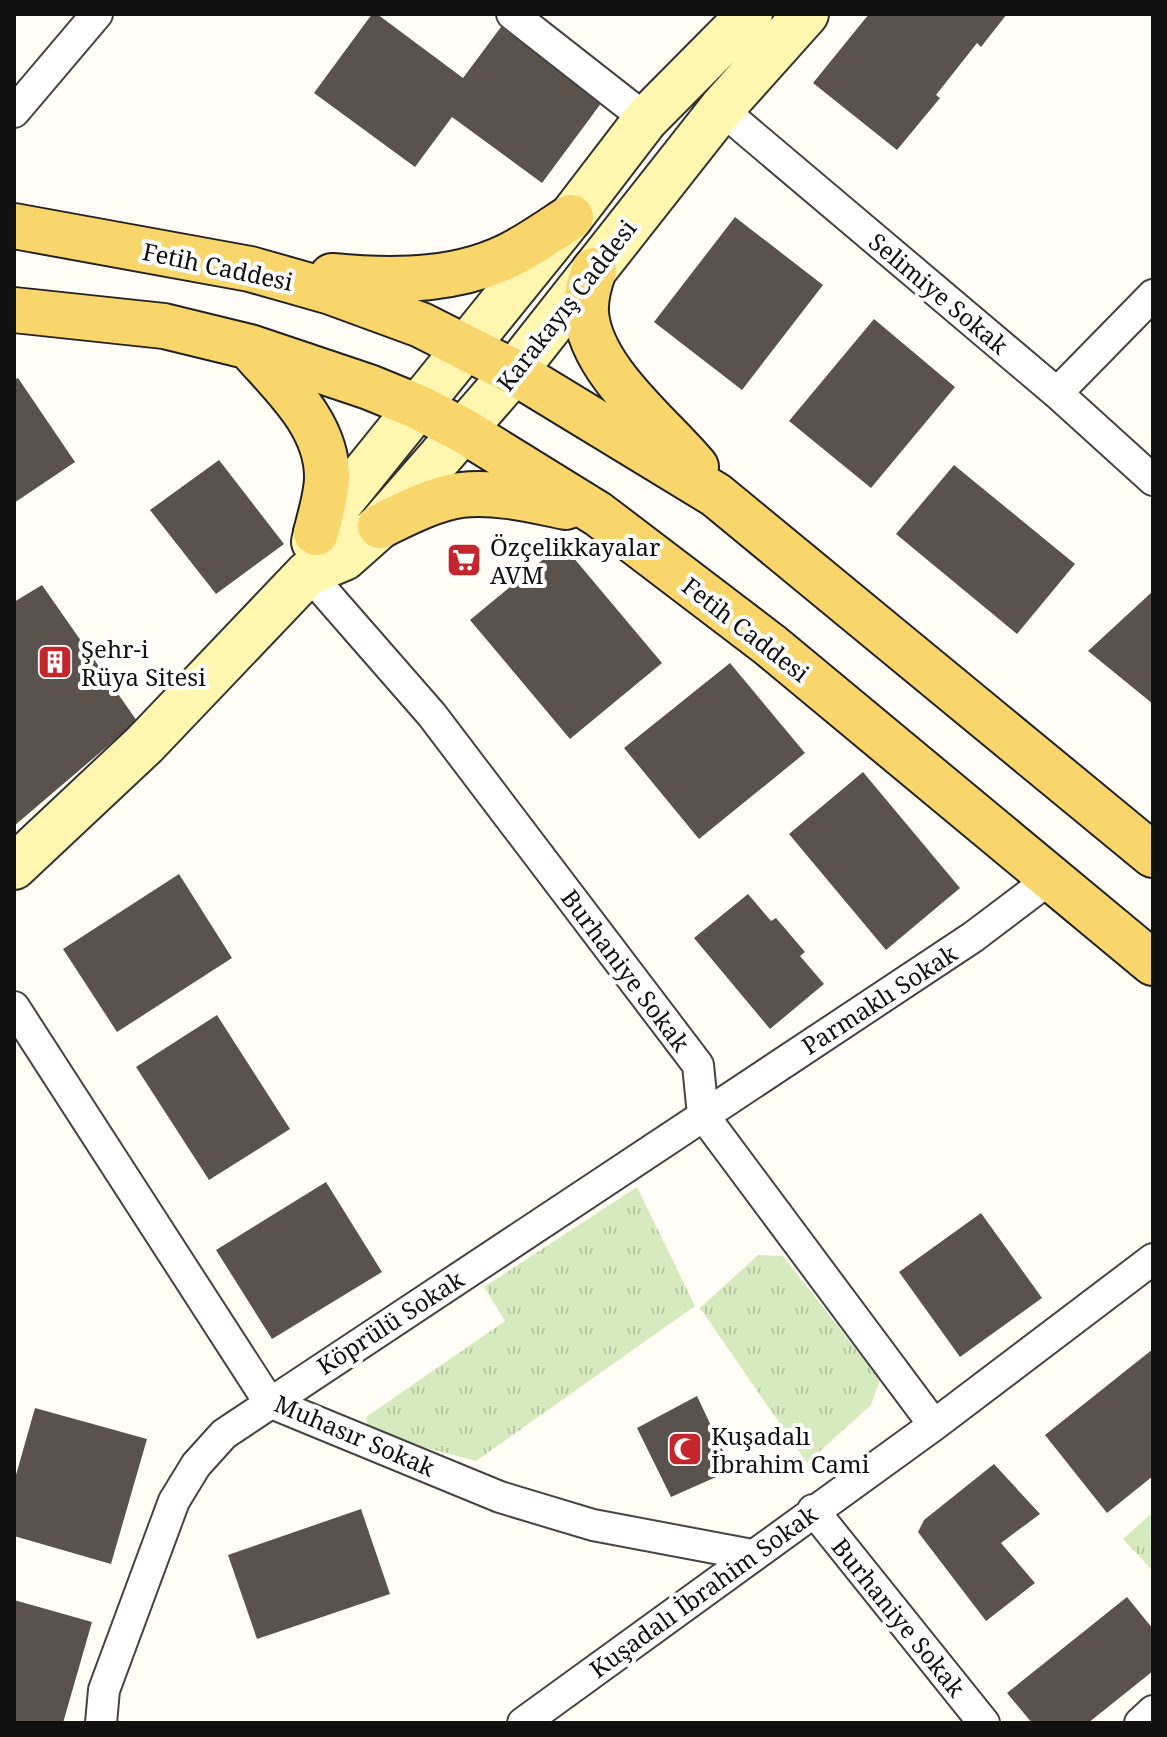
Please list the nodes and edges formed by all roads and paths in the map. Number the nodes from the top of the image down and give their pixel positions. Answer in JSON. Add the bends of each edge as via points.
{"nodes":[{"id":1,"x":97,"y":14,"type":"edge"},
{"id":2,"x":512,"y":14,"type":"edge"},
{"id":3,"x":750,"y":14,"type":"edge"},
{"id":4,"x":806,"y":14,"type":"edge"},
{"id":5,"x":721,"y":109,"type":"junction"},
{"id":6,"x":14,"y":112,"type":"edge"},
{"id":7,"x":646,"y":119,"type":"junction"},
{"id":8,"x":571,"y":217,"type":"junction"},
{"id":9,"x":14,"y":226,"type":"edge"},
{"id":10,"x":250,"y":269,"type":"junction"},
{"id":11,"x":594,"y":270,"type":"junction"},
{"id":12,"x":1153,"y":295,"type":"edge"},
{"id":13,"x":14,"y":310,"type":"edge"},
{"id":14,"x":250,"y":347,"type":"junction"},
{"id":15,"x":468,"y":347,"type":"junction"},
{"id":16,"x":514,"y":372,"type":"junction"},
{"id":17,"x":1057,"y":393,"type":"junction"},
{"id":18,"x":418,"y":407,"type":"junction"},
{"id":19,"x":464,"y":431,"type":"junction"},
{"id":20,"x":1153,"y":480,"type":"edge"},
{"id":21,"x":716,"y":495,"type":"junction"},
{"id":22,"x":598,"y":514,"type":"junction"},
{"id":23,"x":380,"y":526,"type":"junction"},
{"id":24,"x":312,"y":553,"type":"junction"},
{"id":25,"x":1151,"y":851,"type":"edge"},
{"id":26,"x":14,"y":867,"type":"edge"},
{"id":27,"x":1051,"y":878,"type":"junction"},
{"id":28,"x":1153,"y":963,"type":"edge"},
{"id":29,"x":14,"y":1007,"type":"edge"},
{"id":30,"x":703,"y":1115,"type":"junction"},
{"id":31,"x":1150,"y":1267,"type":"edge"},
{"id":32,"x":269,"y":1402,"type":"junction"},
{"id":33,"x":934,"y":1425,"type":"junction"},
{"id":34,"x":813,"y":1510,"type":"junction"},
{"id":35,"x":752,"y":1555,"type":"junction"},
{"id":36,"x":1153,"y":1711,"type":"edge"},
{"id":37,"x":101,"y":1723,"type":"edge"},
{"id":38,"x":523,"y":1723,"type":"edge"},
{"id":39,"x":984,"y":1723,"type":"edge"},
{"id":40,"x":1140,"y":1723,"type":"edge"}],
"edges":[{"from":1,"to":6,"type":"street"},
{"from":2,"to":7,"type":"street"},
{"from":3,"to":7,"type":"main road","name":"Karakayış Caddesi"},
{"from":4,"to":5,"type":"main road","name":"Karakayış Caddesi"},
{"from":5,"to":11,"type":"main road","name":"Karakayış Caddesi"},
{"from":5,"to":17,"type":"street","name":"Selimiye Sokak"},
{"from":7,"to":8,"type":"main road","name":"Karakayış Caddesi"},
{"from":8,"to":10,"type":"main road","via":[[517,252],[475,269],[435,277],[395,280]]},
{"from":8,"to":15,"type":"main road","name":"Karakayış Caddesi"},
{"from":9,"to":10,"type":"main road","name":"Fetih Caddesi"},
{"from":10,"to":15,"type":"main road","name":"Fetih Caddesi","via":[[373,305]]},
{"from":11,"to":16,"type":"main road","name":"Karakayış Caddesi"},
{"from":11,"to":21,"type":"main road","via":[[586,311],[594,346]]},
{"from":12,"to":17,"type":"street"},
{"from":13,"to":14,"type":"main road","name":"Fetih Caddesi","via":[[164,326]]},
{"from":14,"to":18,"type":"main road","name":"Fetih Caddesi"},
{"from":14,"to":24,"type":"main road","via":[[301,406],[322,448],[327,477]]},
{"from":15,"to":16,"type":"main road","name":"Fetih Caddesi"},
{"from":15,"to":18,"type":"main road","name":"Karakayış Caddesi"},
{"from":16,"to":19,"type":"main road","name":"Karakayış Caddesi"},
{"from":16,"to":21,"type":"main road","name":"Fetih Caddesi"},
{"from":17,"to":20,"type":"street","name":"Selimiye Sokak"},
{"from":18,"to":19,"type":"main road","name":"Fetih Caddesi"},
{"from":18,"to":24,"type":"main road","name":"Karakayış Caddesi"},
{"from":19,"to":22,"type":"main road","name":"Fetih Caddesi"},
{"from":19,"to":23,"type":"main road","name":"Karakayış Caddesi"},
{"from":21,"to":25,"type":"main road","name":"Fetih Caddesi"},
{"from":22,"to":23,"type":"main road","via":[[510,497],[459,496]]},
{"from":22,"to":27,"type":"main road","name":"Fetih Caddesi","via":[[770,645]]},
{"from":23,"to":24,"type":"main road","name":"Karakayış Caddesi","via":[[344,558]]},
{"from":24,"to":26,"type":"main road","name":"Karakayış Caddesi","via":[[145,744]]},
{"from":24,"to":30,"type":"street","name":"Burhaniye Sokak","via":[[698,1065]]},
{"from":27,"to":28,"type":"main road","name":"Fetih Caddesi"},
{"from":27,"to":30,"type":"street","name":"Parmaklı Sokak","via":[[973,937]]},
{"from":29,"to":32,"type":"street","name":"Muhasır Sokak"},
{"from":30,"to":32,"type":"street","name":"Köprülü Sokak"},
{"from":30,"to":33,"type":"street"},
{"from":31,"to":33,"type":"street","name":"Kuşadalı İbrahim Sokak"},
{"from":32,"to":35,"type":"street","name":"Muhasır Sokak","via":[[513,1501],[593,1525]]},
{"from":32,"to":37,"type":"street","name":"Köprülü Sokak","via":[[224,1434],[174,1501],[104,1690]]},
{"from":33,"to":34,"type":"street","name":"Kuşadalı İbrahim Sokak"},
{"from":34,"to":35,"type":"street","name":"Kuşadalı İbrahim Sokak"},
{"from":34,"to":39,"type":"street","name":"Burhaniye Sokak"},
{"from":35,"to":38,"type":"street","name":"Kuşadalı İbrahim Sokak"},
{"from":36,"to":40,"type":"street"}]}
